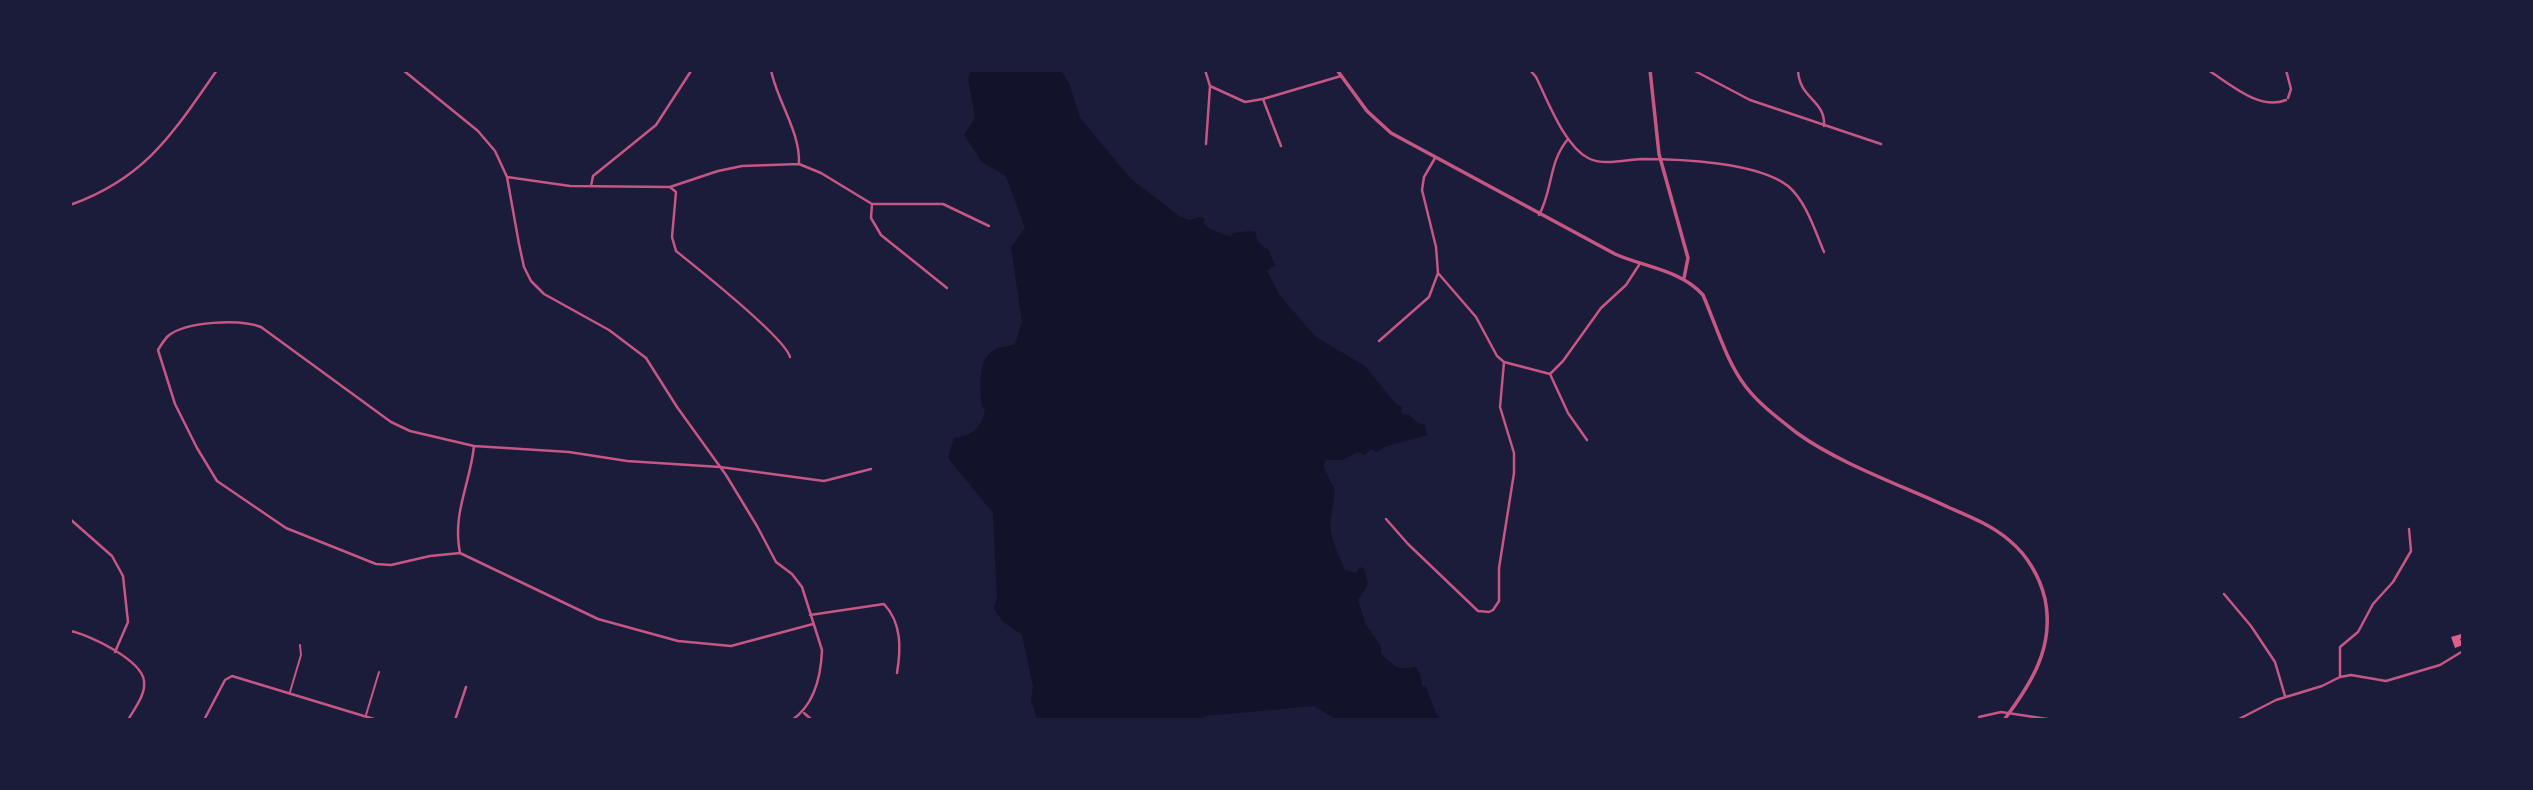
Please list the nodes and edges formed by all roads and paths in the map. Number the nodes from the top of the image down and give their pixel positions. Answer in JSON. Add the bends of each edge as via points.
{"nodes":[{"id":1,"x":217,"y":70,"type":"edge"},
{"id":2,"x":403,"y":70,"type":"edge"},
{"id":3,"x":691,"y":70,"type":"edge"},
{"id":4,"x":771,"y":70,"type":"edge"},
{"id":5,"x":1205,"y":70,"type":"edge"},
{"id":6,"x":1337,"y":70,"type":"edge"},
{"id":7,"x":1530,"y":70,"type":"edge"},
{"id":8,"x":1650,"y":70,"type":"edge"},
{"id":9,"x":1693,"y":70,"type":"edge"},
{"id":10,"x":1798,"y":70,"type":"edge"},
{"id":11,"x":2208,"y":70,"type":"edge"},
{"id":12,"x":2286,"y":70,"type":"edge"},
{"id":13,"x":1341,"y":76,"type":"junction"},
{"id":14,"x":1210,"y":86,"type":"junction"},
{"id":15,"x":1263,"y":99,"type":"junction"},
{"id":16,"x":1824,"y":126,"type":"junction"},
{"id":17,"x":1569,"y":139,"type":"junction"},
{"id":18,"x":1206,"y":144,"type":"dead end"},
{"id":19,"x":1881,"y":144,"type":"dead end"},
{"id":20,"x":1281,"y":146,"type":"dead end"},
{"id":21,"x":1435,"y":158,"type":"junction"},
{"id":22,"x":1661,"y":159,"type":"junction"},
{"id":23,"x":799,"y":164,"type":"junction"},
{"id":24,"x":508,"y":177,"type":"junction"},
{"id":25,"x":591,"y":186,"type":"junction"},
{"id":26,"x":670,"y":187,"type":"junction"},
{"id":27,"x":872,"y":204,"type":"junction"},
{"id":28,"x":70,"y":205,"type":"edge"},
{"id":29,"x":1539,"y":215,"type":"junction"},
{"id":30,"x":989,"y":226,"type":"dead end"},
{"id":31,"x":1824,"y":252,"type":"dead end"},
{"id":32,"x":1639,"y":265,"type":"junction"},
{"id":33,"x":1438,"y":273,"type":"junction"},
{"id":34,"x":1684,"y":278,"type":"junction"},
{"id":35,"x":947,"y":288,"type":"dead end"},
{"id":36,"x":1379,"y":341,"type":"dead end"},
{"id":37,"x":789,"y":357,"type":"dead end"},
{"id":38,"x":1504,"y":362,"type":"junction"},
{"id":39,"x":1550,"y":374,"type":"junction"},
{"id":40,"x":1587,"y":440,"type":"dead end"},
{"id":41,"x":474,"y":446,"type":"junction"},
{"id":42,"x":720,"y":467,"type":"junction"},
{"id":43,"x":871,"y":469,"type":"dead end"},
{"id":44,"x":70,"y":519,"type":"edge"},
{"id":45,"x":1386,"y":519,"type":"dead end"},
{"id":46,"x":2409,"y":529,"type":"dead end"},
{"id":47,"x":460,"y":554,"type":"junction"},
{"id":48,"x":2224,"y":594,"type":"dead end"},
{"id":49,"x":810,"y":615,"type":"junction"},
{"id":50,"x":813,"y":624,"type":"junction"},
{"id":51,"x":70,"y":631,"type":"edge"},
{"id":52,"x":300,"y":645,"type":"dead end"},
{"id":53,"x":2463,"y":651,"type":"edge"},
{"id":54,"x":115,"y":652,"type":"junction"},
{"id":55,"x":379,"y":672,"type":"dead end"},
{"id":56,"x":897,"y":673,"type":"dead end"},
{"id":57,"x":2340,"y":677,"type":"junction"},
{"id":58,"x":466,"y":687,"type":"dead end"},
{"id":59,"x":290,"y":693,"type":"junction"},
{"id":60,"x":2285,"y":696,"type":"junction"},
{"id":61,"x":803,"y":712,"type":"junction"},
{"id":62,"x":2009,"y":713,"type":"junction"},
{"id":63,"x":366,"y":716,"type":"junction"},
{"id":64,"x":1979,"y":717,"type":"dead end"},
{"id":65,"x":128,"y":720,"type":"edge"},
{"id":66,"x":204,"y":720,"type":"edge"},
{"id":67,"x":377,"y":720,"type":"edge"},
{"id":68,"x":455,"y":720,"type":"edge"},
{"id":69,"x":792,"y":720,"type":"edge"},
{"id":70,"x":812,"y":720,"type":"edge"},
{"id":71,"x":2004,"y":720,"type":"edge"},
{"id":72,"x":2054,"y":720,"type":"edge"},
{"id":73,"x":2237,"y":720,"type":"edge"}],
"edges":[{"from":1,"to":28,"type":"street","via":[[170,137],[139,168]]},
{"from":2,"to":24,"type":"street","via":[[478,131]]},
{"from":3,"to":25,"type":"street","via":[[645,136],[593,176]]},
{"from":4,"to":23,"type":"street"},
{"from":5,"to":14,"type":"street"},
{"from":6,"to":13,"type":"street"},
{"from":7,"to":17,"type":"street"},
{"from":8,"to":22,"type":"street"},
{"from":9,"to":16,"type":"street","via":[[1743,97]]},
{"from":10,"to":16,"type":"street","via":[[1799,84],[1823,114]]},
{"from":11,"to":12,"type":"street","via":[[2256,100],[2272,104],[2287,99],[2291,89]]},
{"from":13,"to":15,"type":"street"},
{"from":13,"to":21,"type":"street","via":[[1379,122]]},
{"from":14,"to":15,"type":"street","via":[[1245,102]]},
{"from":14,"to":18,"type":"street"},
{"from":15,"to":20,"type":"street"},
{"from":16,"to":19,"type":"street"},
{"from":17,"to":22,"type":"street","via":[[1595,161]]},
{"from":17,"to":29,"type":"street","via":[[1554,160]]},
{"from":21,"to":29,"type":"street"},
{"from":21,"to":33,"type":"street","via":[[1422,190]]},
{"from":22,"to":31,"type":"street","via":[[1735,167],[1779,181],[1799,199]]},
{"from":22,"to":34,"type":"street","via":[[1688,258]]},
{"from":23,"to":26,"type":"street","via":[[718,170]]},
{"from":23,"to":27,"type":"street"},
{"from":24,"to":25,"type":"street"},
{"from":24,"to":42,"type":"street","via":[[524,267],[531,281],[544,294],[609,330],[646,358]]},
{"from":25,"to":26,"type":"street"},
{"from":26,"to":37,"type":"street","via":[[676,192],[672,237],[676,251],[769,332]]},
{"from":27,"to":30,"type":"street","via":[[943,204]]},
{"from":27,"to":35,"type":"street","via":[[872,218],[881,235]]},
{"from":29,"to":32,"type":"street"},
{"from":32,"to":34,"type":"street"},
{"from":32,"to":39,"type":"street"},
{"from":33,"to":36,"type":"street","via":[[1429,298]]},
{"from":33,"to":38,"type":"street","via":[[1476,317]]},
{"from":34,"to":62,"type":"street","via":[[1703,295],[1746,387],[1796,432],[1839,457],[1985,524],[2023,554],[2043,593],[2047,636],[2036,673]]},
{"from":38,"to":39,"type":"street"},
{"from":38,"to":45,"type":"street","via":[[1500,407],[1514,453],[1514,473],[1497,606],[1489,612],[1478,611]]},
{"from":39,"to":40,"type":"street"},
{"from":41,"to":42,"type":"street"},
{"from":41,"to":47,"type":"street","via":[[457,519]]},
{"from":41,"to":47,"type":"street","via":[[391,422],[248,322],[178,330],[158,350],[183,421],[212,474],[226,488],[286,528],[376,564]]},
{"from":42,"to":43,"type":"street","via":[[824,481]]},
{"from":42,"to":49,"type":"street","via":[[776,562],[802,587]]},
{"from":44,"to":54,"type":"street","via":[[112,556],[123,576],[128,622]]},
{"from":46,"to":57,"type":"street","via":[[2411,551],[2393,582],[2373,604],[2358,632],[2340,647]]},
{"from":47,"to":50,"type":"street","via":[[598,619],[678,641],[732,646]]},
{"from":48,"to":60,"type":"street","via":[[2275,662]]},
{"from":49,"to":50,"type":"street"},
{"from":49,"to":56,"type":"street","via":[[884,604],[900,639]]},
{"from":50,"to":61,"type":"street","via":[[821,661]]},
{"from":51,"to":54,"type":"street"},
{"from":52,"to":59,"type":"lane"},
{"from":53,"to":57,"type":"street","via":[[2440,665],[2386,681]]},
{"from":54,"to":65,"type":"street","via":[[139,669],[145,680],[143,695]]},
{"from":55,"to":63,"type":"lane"},
{"from":57,"to":60,"type":"street"},
{"from":58,"to":68,"type":"street"},
{"from":59,"to":63,"type":"street"},
{"from":59,"to":66,"type":"street","via":[[227,677]]},
{"from":60,"to":73,"type":"street"},
{"from":61,"to":69,"type":"street"},
{"from":61,"to":70,"type":"street"},
{"from":62,"to":64,"type":"street"},
{"from":62,"to":71,"type":"street"},
{"from":62,"to":72,"type":"street"},
{"from":63,"to":67,"type":"street"}]}
